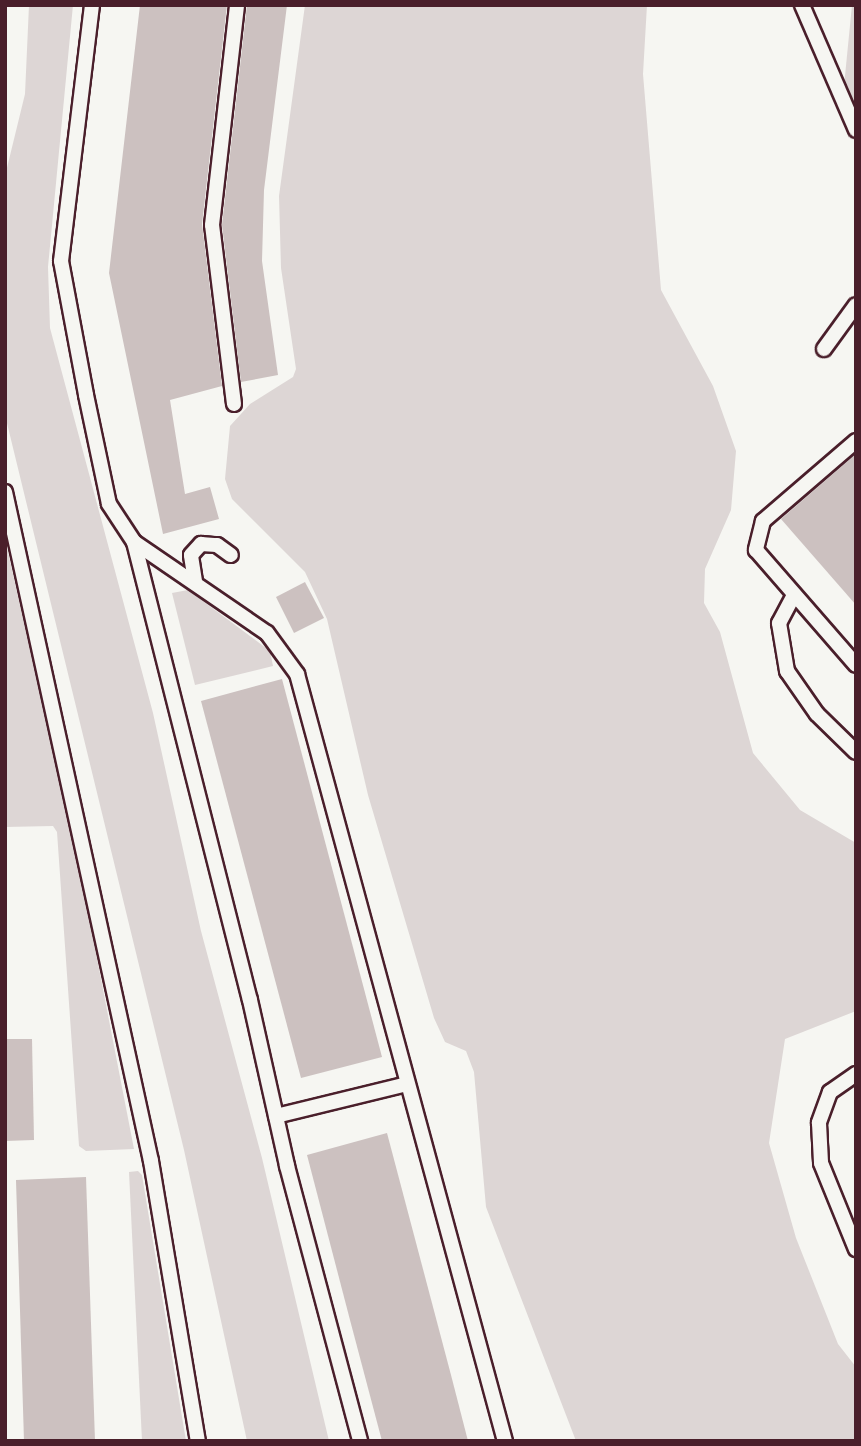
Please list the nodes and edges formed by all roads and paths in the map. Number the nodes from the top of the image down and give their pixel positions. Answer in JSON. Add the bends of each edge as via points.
{"nodes":[{"id":1,"x":92,"y":5,"type":"edge"},
{"id":2,"x":237,"y":5,"type":"edge"},
{"id":3,"x":802,"y":5,"type":"edge"},
{"id":4,"x":856,"y":130,"type":"edge"},
{"id":5,"x":856,"y":305,"type":"edge"},
{"id":6,"x":824,"y":349,"type":"dead end"},
{"id":7,"x":233,"y":404,"type":"dead end"},
{"id":8,"x":856,"y":441,"type":"edge"},
{"id":9,"x":5,"y":492,"type":"edge"},
{"id":10,"x":134,"y":541,"type":"junction"},
{"id":11,"x":231,"y":555,"type":"dead end"},
{"id":12,"x":195,"y":581,"type":"junction"},
{"id":13,"x":794,"y":595,"type":"junction"},
{"id":14,"x":856,"y":665,"type":"edge"},
{"id":15,"x":856,"y":752,"type":"edge"},
{"id":16,"x":856,"y":1074,"type":"edge"},
{"id":17,"x":407,"y":1084,"type":"junction"},
{"id":18,"x":275,"y":1116,"type":"junction"},
{"id":19,"x":856,"y":1249,"type":"edge"},
{"id":20,"x":198,"y":1441,"type":"edge"},
{"id":21,"x":360,"y":1441,"type":"edge"},
{"id":22,"x":505,"y":1441,"type":"edge"}],
"edges":[{"from":1,"to":10,"type":"lane","via":[[61,261],[109,504]]},
{"from":2,"to":7,"type":"lane","via":[[212,225]]},
{"from":3,"to":4,"type":"lane"},
{"from":5,"to":6,"type":"lane"},
{"from":8,"to":13,"type":"lane","via":[[763,521],[756,550]]},
{"from":9,"to":20,"type":"lane","via":[[151,1161]]},
{"from":10,"to":12,"type":"lane"},
{"from":10,"to":18,"type":"lane"},
{"from":11,"to":12,"type":"lane","via":[[217,545],[201,544],[191,555]]},
{"from":12,"to":17,"type":"lane","via":[[267,632],[297,674]]},
{"from":13,"to":14,"type":"lane"},
{"from":13,"to":15,"type":"lane","via":[[779,623],[787,671],[810,706]]},
{"from":16,"to":19,"type":"lane","via":[[830,1092],[819,1122],[821,1163]]},
{"from":17,"to":18,"type":"lane"},
{"from":17,"to":22,"type":"lane"},
{"from":18,"to":21,"type":"lane"}]}
